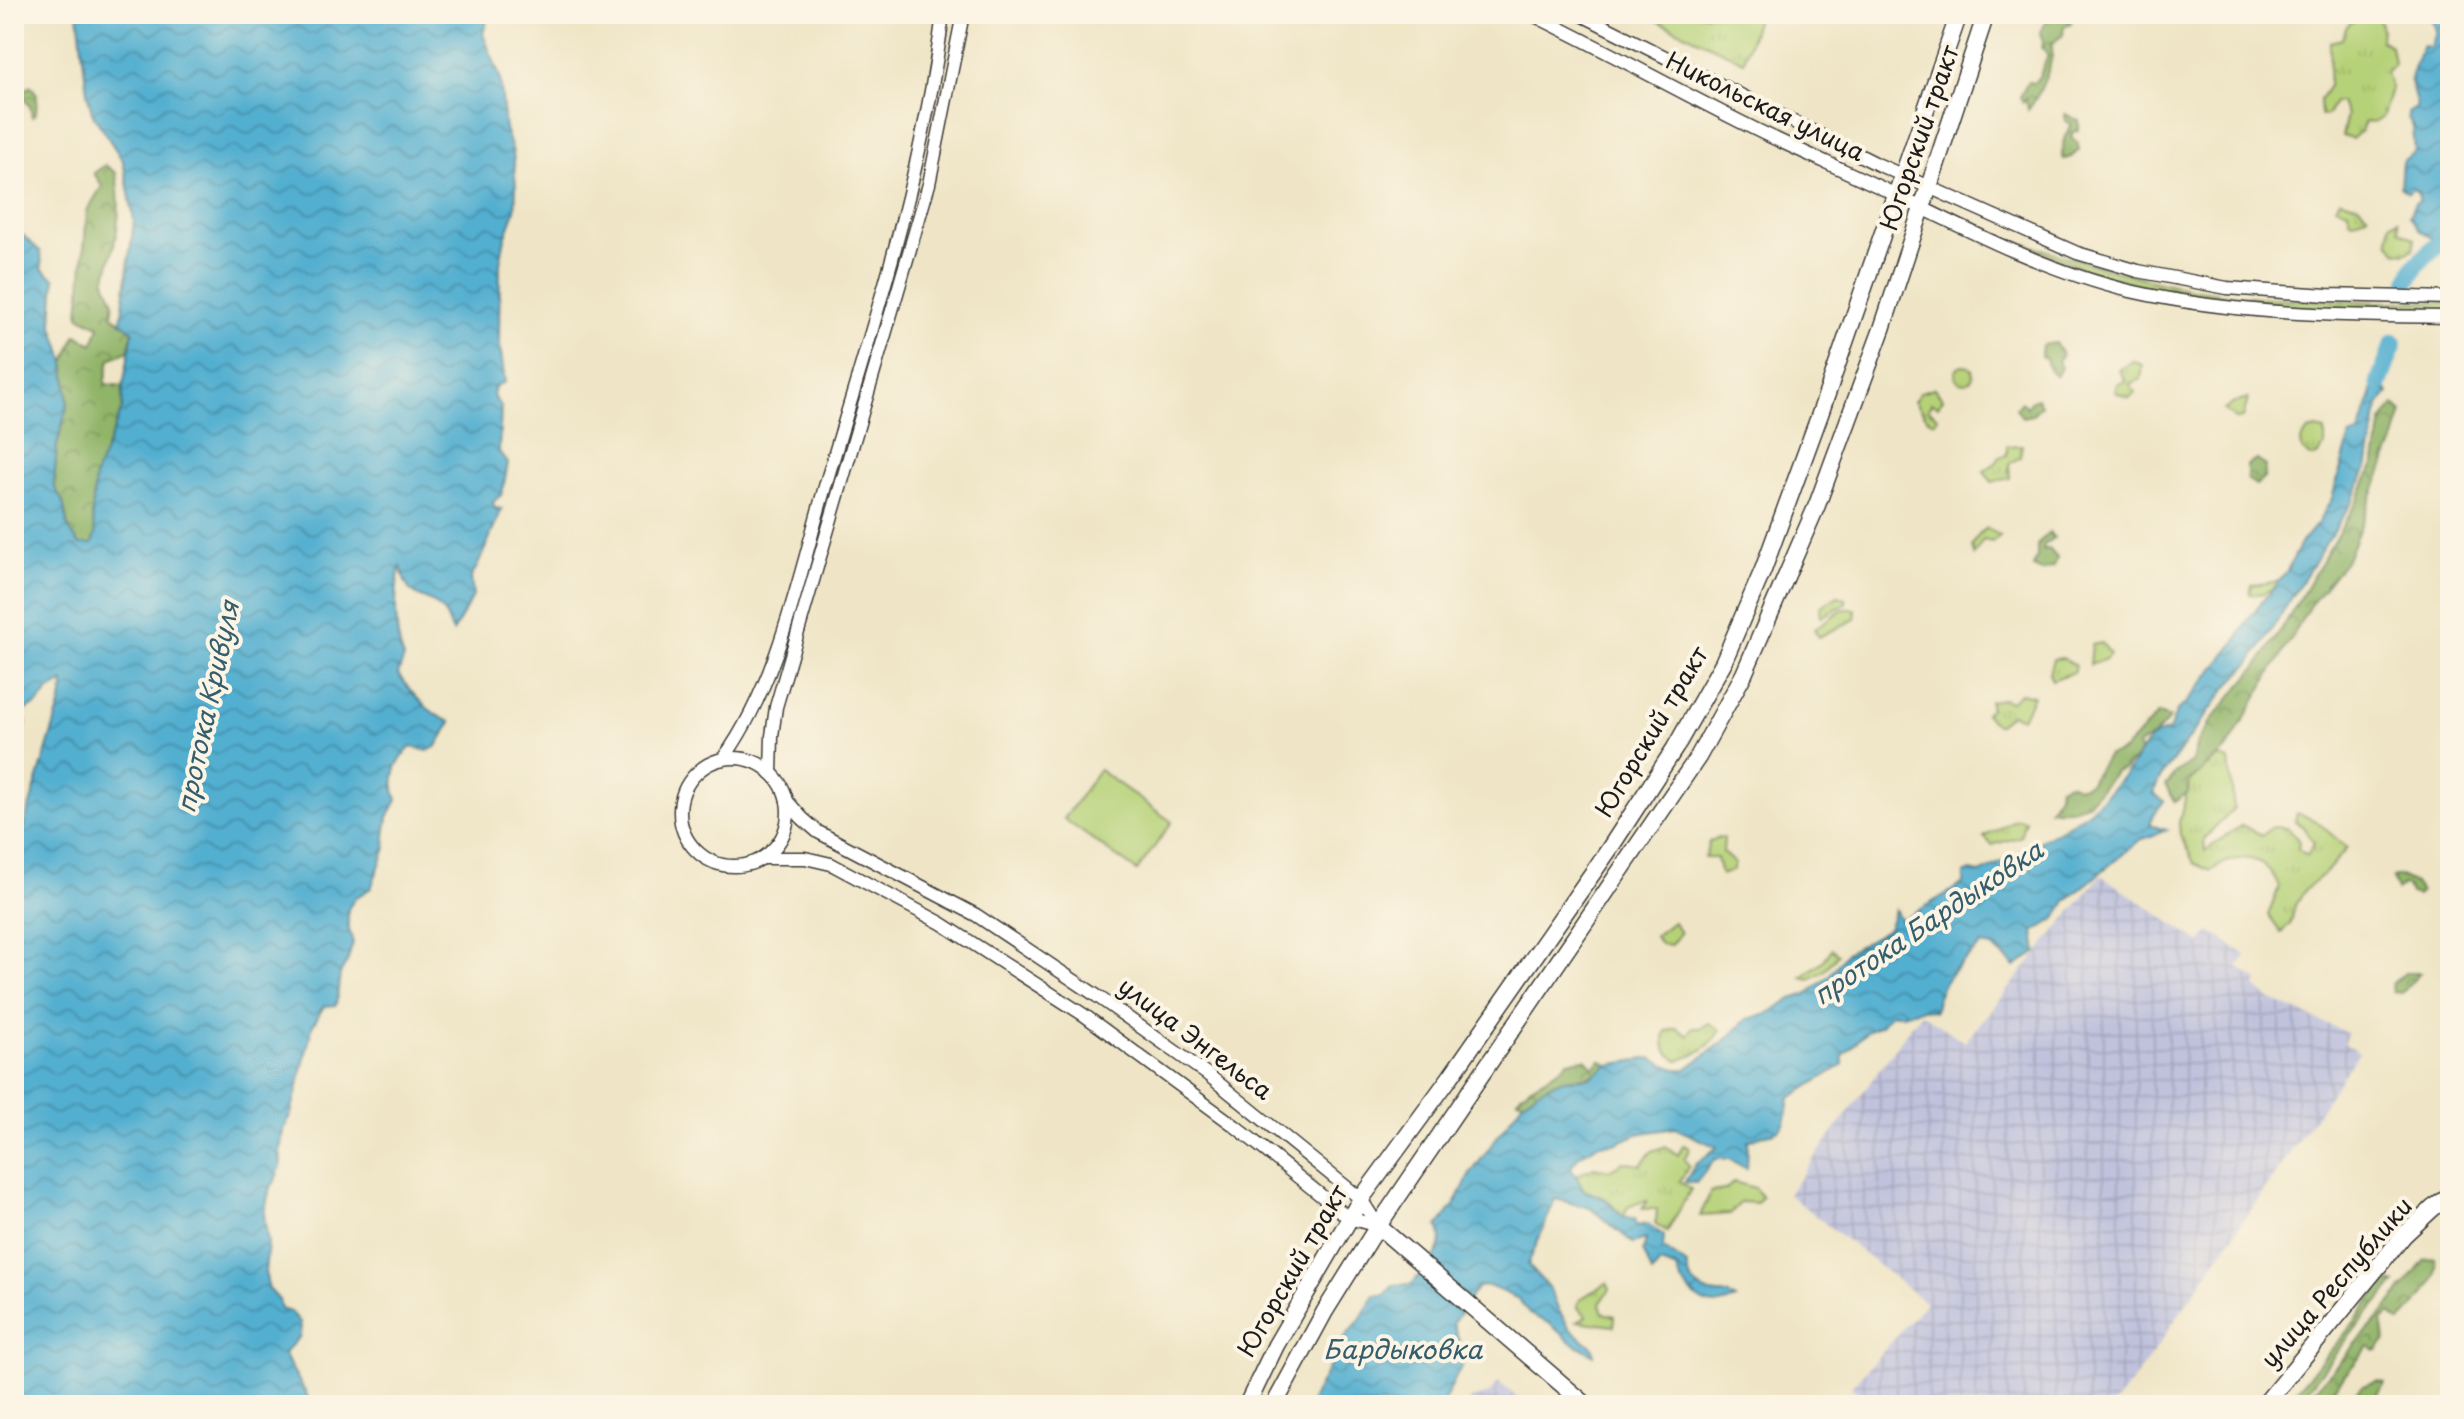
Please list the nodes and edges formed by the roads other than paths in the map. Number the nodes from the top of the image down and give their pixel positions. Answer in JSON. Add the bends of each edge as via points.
{"nodes":[{"id":1,"x":943,"y":14,"type":"edge"},
{"id":2,"x":963,"y":14,"type":"edge"},
{"id":3,"x":1531,"y":14,"type":"edge"},
{"id":4,"x":1580,"y":14,"type":"edge"},
{"id":5,"x":1959,"y":14,"type":"edge"},
{"id":6,"x":1986,"y":14,"type":"edge"},
{"id":7,"x":1903,"y":175,"type":"junction"},
{"id":8,"x":1930,"y":186,"type":"junction"},
{"id":9,"x":1896,"y":195,"type":"junction"},
{"id":10,"x":1922,"y":208,"type":"junction"},
{"id":11,"x":2450,"y":298,"type":"edge"},
{"id":12,"x":2450,"y":317,"type":"edge"},
{"id":13,"x":723,"y":759,"type":"junction"},
{"id":14,"x":771,"y":773,"type":"junction"},
{"id":15,"x":787,"y":801,"type":"junction"},
{"id":16,"x":763,"y":858,"type":"junction"},
{"id":17,"x":966,"y":910,"type":"junction"},
{"id":18,"x":957,"y":933,"type":"junction"},
{"id":19,"x":2450,"y":1196,"type":"edge"},
{"id":20,"x":1361,"y":1199,"type":"junction"},
{"id":21,"x":1349,"y":1218,"type":"junction"},
{"id":22,"x":1378,"y":1226,"type":"junction"},
{"id":23,"x":1247,"y":1405,"type":"edge"},
{"id":24,"x":1274,"y":1405,"type":"edge"},
{"id":25,"x":1586,"y":1405,"type":"edge"},
{"id":26,"x":2264,"y":1405,"type":"edge"}],
"edges":[{"from":1,"to":13,"type":"street","via":[[921,145],[899,233],[805,556],[754,710]]},
{"from":2,"to":14,"type":"street","via":[[929,184],[776,707]]},
{"from":3,"to":9,"type":"street","name":"Никольская улица"},
{"from":4,"to":7,"type":"street","name":"Никольская улица"},
{"from":5,"to":7,"type":"main road","name":"Югорский тракт"},
{"from":6,"to":8,"type":"main road","name":"Югорский тракт"},
{"from":7,"to":8,"type":"street","name":"Никольская улица"},
{"from":7,"to":9,"type":"main road","name":"Югорский тракт"},
{"from":8,"to":10,"type":"main road","name":"Югорский тракт"},
{"from":8,"to":11,"type":"street","name":"Никольская улица","via":[[2043,239],[2138,271],[2227,288]]},
{"from":9,"to":10,"type":"street","name":"Никольская улица"},
{"from":9,"to":20,"type":"main road","name":"Югорский тракт","via":[[1763,570],[1723,663],[1608,851]]},
{"from":10,"to":12,"type":"street","name":"Никольская улица","via":[[2053,266],[2181,301],[2263,311]]},
{"from":10,"to":22,"type":"main road","name":"Югорский тракт","via":[[1817,505],[1744,674],[1698,757]]},
{"from":13,"to":14,"type":"street","via":[[751,760]]},
{"from":13,"to":16,"type":"street","via":[[705,766],[686,786],[680,804],[684,832],[694,848],[717,863],[745,865]]},
{"from":14,"to":15,"type":"street"},
{"from":15,"to":16,"type":"street","via":[[786,829]]},
{"from":15,"to":17,"type":"street","name":"улица Энгельса","via":[[818,832]]},
{"from":16,"to":18,"type":"street","name":"улица Энгельса","via":[[831,864]]},
{"from":17,"to":18,"type":"street"},
{"from":17,"to":20,"type":"street","name":"улица Энгельса","via":[[1207,1074]]},
{"from":18,"to":21,"type":"street","name":"улица Энгельса","via":[[1084,1015]]},
{"from":19,"to":26,"type":"main road","name":"улица Республики","via":[[2404,1235]]},
{"from":20,"to":21,"type":"main road","name":"Югорский тракт"},
{"from":20,"to":22,"type":"street","name":"улица Энгельса"},
{"from":21,"to":22,"type":"street","name":"улица Энгельса"},
{"from":21,"to":23,"type":"main road","name":"Югорский тракт"},
{"from":22,"to":24,"type":"main road","name":"Югорский тракт"},
{"from":22,"to":25,"type":"main road","name":"улица Энгельса"}]}
